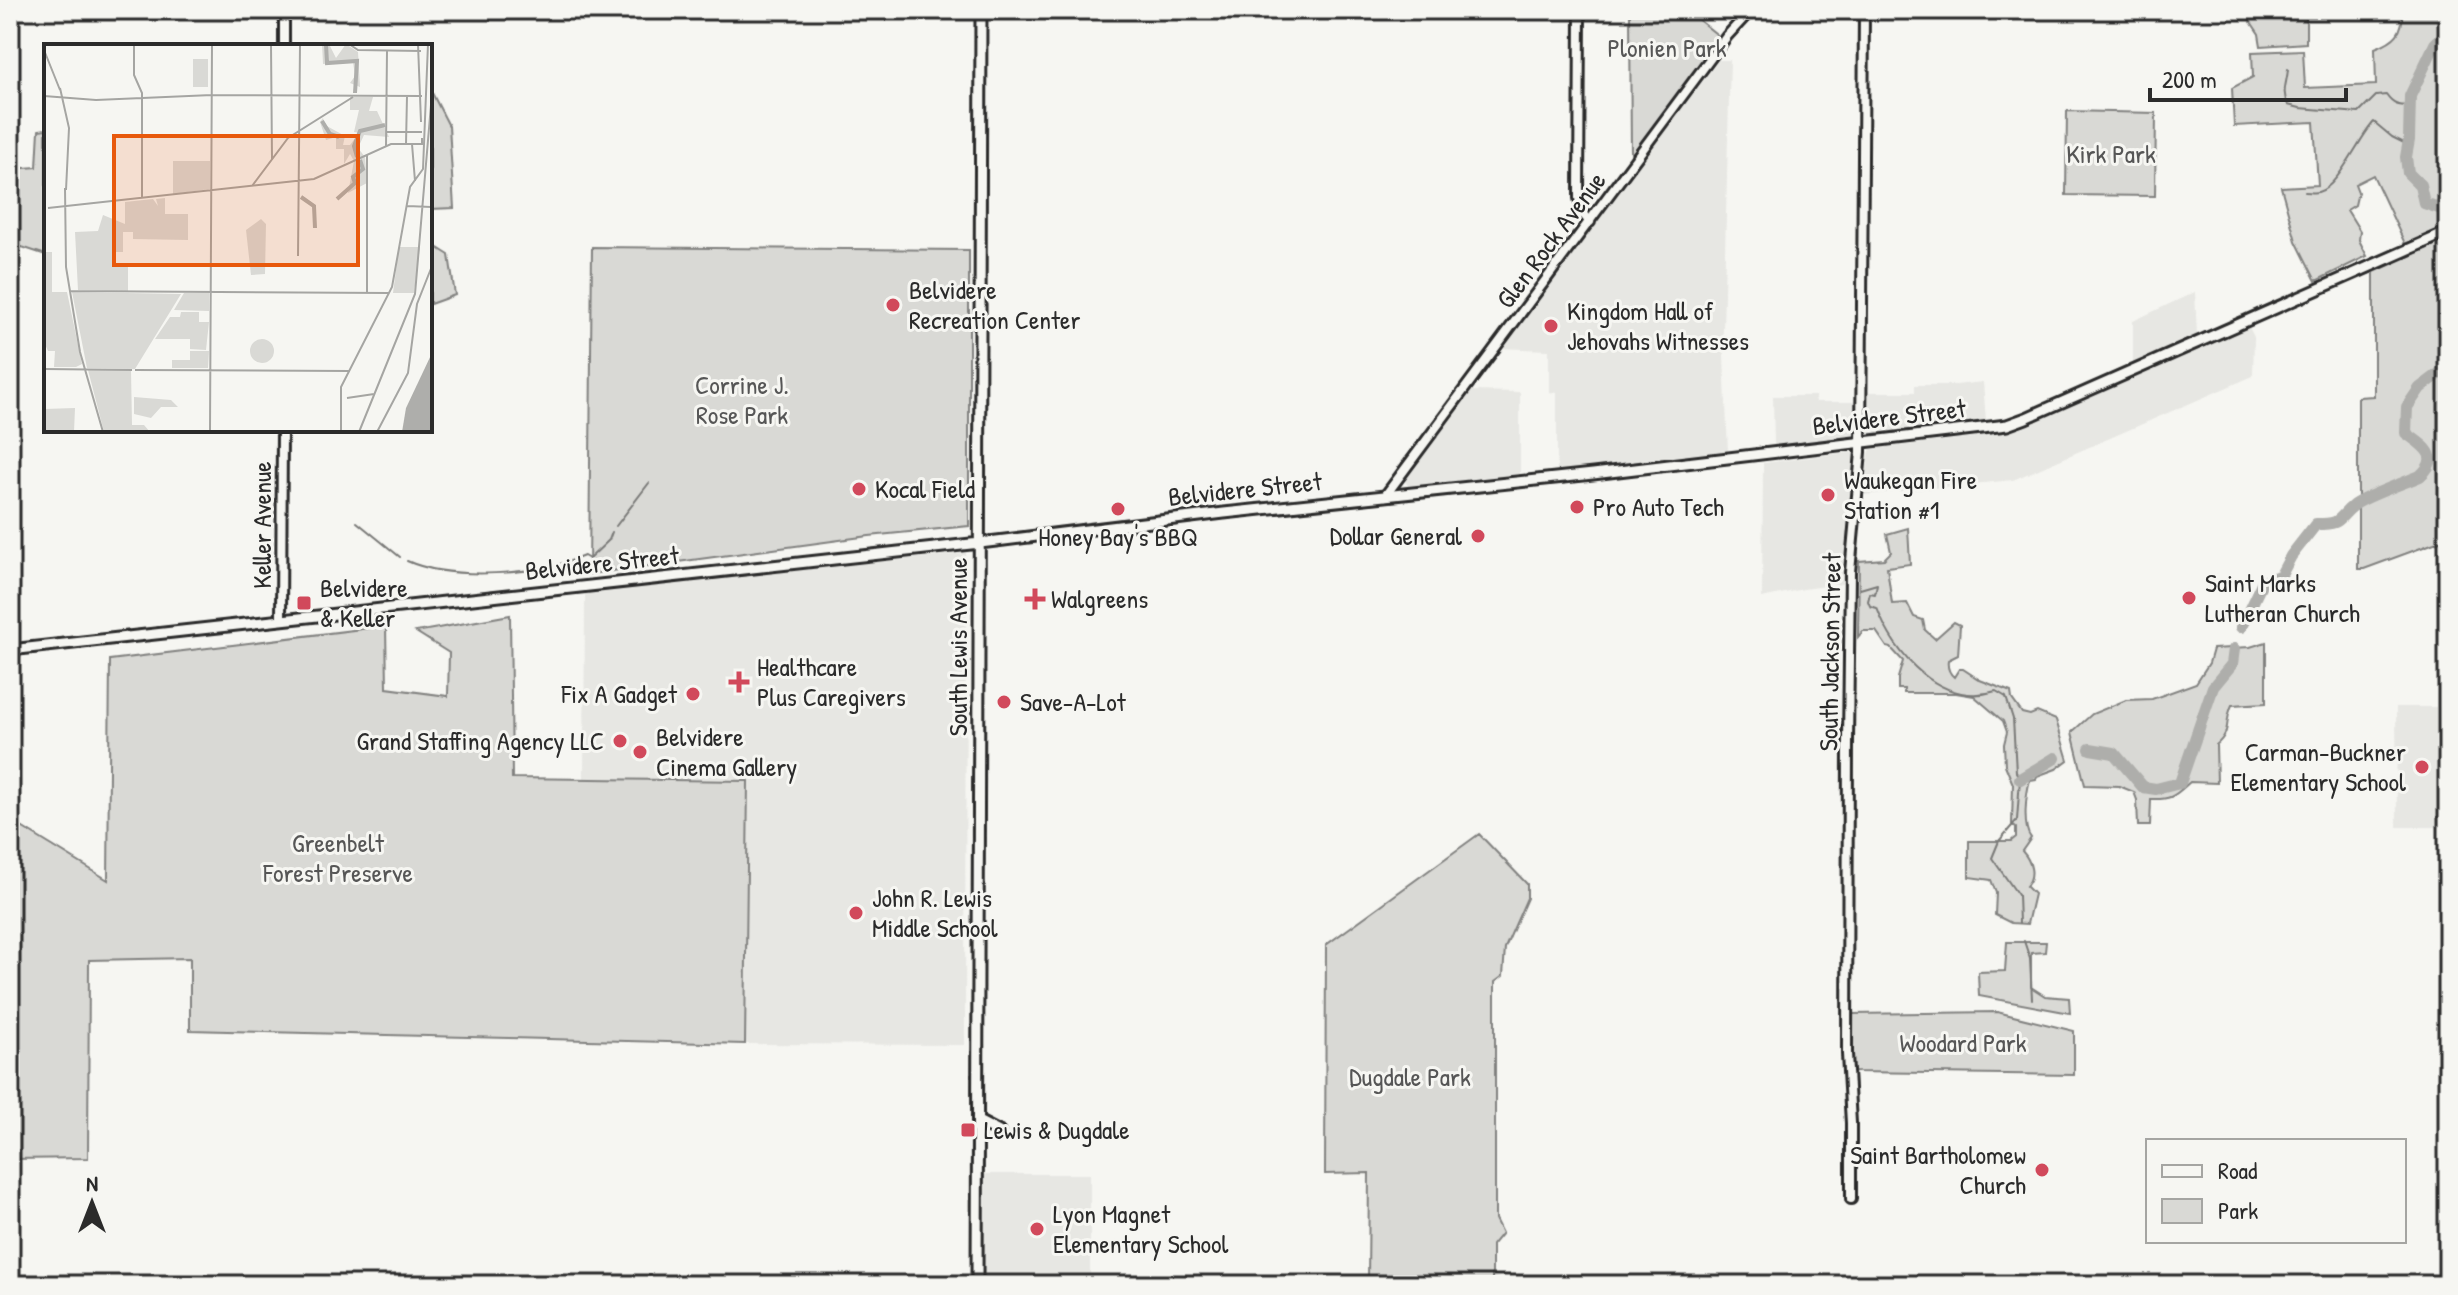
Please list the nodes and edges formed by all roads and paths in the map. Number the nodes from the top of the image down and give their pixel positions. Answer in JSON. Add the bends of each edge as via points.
{"nodes":[{"id":1,"x":284,"y":10,"type":"edge"},
{"id":2,"x":981,"y":10,"type":"edge"},
{"id":3,"x":1580,"y":10,"type":"edge"},
{"id":4,"x":1751,"y":10,"type":"edge"},
{"id":5,"x":1864,"y":10,"type":"edge"},
{"id":6,"x":284,"y":44,"type":"edge"},
{"id":7,"x":1590,"y":222,"type":"junction"},
{"id":8,"x":2448,"y":232,"type":"edge"},
{"id":9,"x":282,"y":432,"type":"edge"},
{"id":10,"x":1861,"y":443,"type":"junction"},
{"id":11,"x":1385,"y":496,"type":"junction"},
{"id":12,"x":980,"y":543,"type":"junction"},
{"id":13,"x":281,"y":620,"type":"junction"},
{"id":14,"x":10,"y":650,"type":"edge"},
{"id":15,"x":978,"y":1121,"type":"junction"},
{"id":16,"x":999,"y":1132,"type":"dead end"},
{"id":17,"x":1851,"y":1199,"type":"dead end"},
{"id":18,"x":977,"y":1285,"type":"edge"}],
"edges":[{"from":1,"to":6,"type":"street"},
{"from":2,"to":12,"type":"main road","name":"South Lewis Avenue"},
{"from":3,"to":7,"type":"street","via":[[1579,198]]},
{"from":4,"to":7,"type":"street","name":"Glen Rock Avenue"},
{"from":5,"to":10,"type":"street","name":"South Jackson Street"},
{"from":7,"to":11,"type":"street","name":"Glen Rock Avenue"},
{"from":8,"to":10,"type":"main road","name":"Belvidere Street","via":[[2017,422]]},
{"from":9,"to":13,"type":"street","name":"Keller Avenue"},
{"from":10,"to":11,"type":"main road","name":"Belvidere Street"},
{"from":10,"to":17,"type":"street","name":"South Jackson Street","via":[[1850,572]]},
{"from":11,"to":12,"type":"main road","name":"Belvidere Street"},
{"from":12,"to":13,"type":"main road","name":"Belvidere Street"},
{"from":12,"to":15,"type":"main road","name":"South Lewis Avenue"},
{"from":13,"to":14,"type":"main road","name":"Belvidere Street"},
{"from":15,"to":16,"type":"main road"},
{"from":15,"to":18,"type":"main road","name":"South Lewis Avenue"}]}
